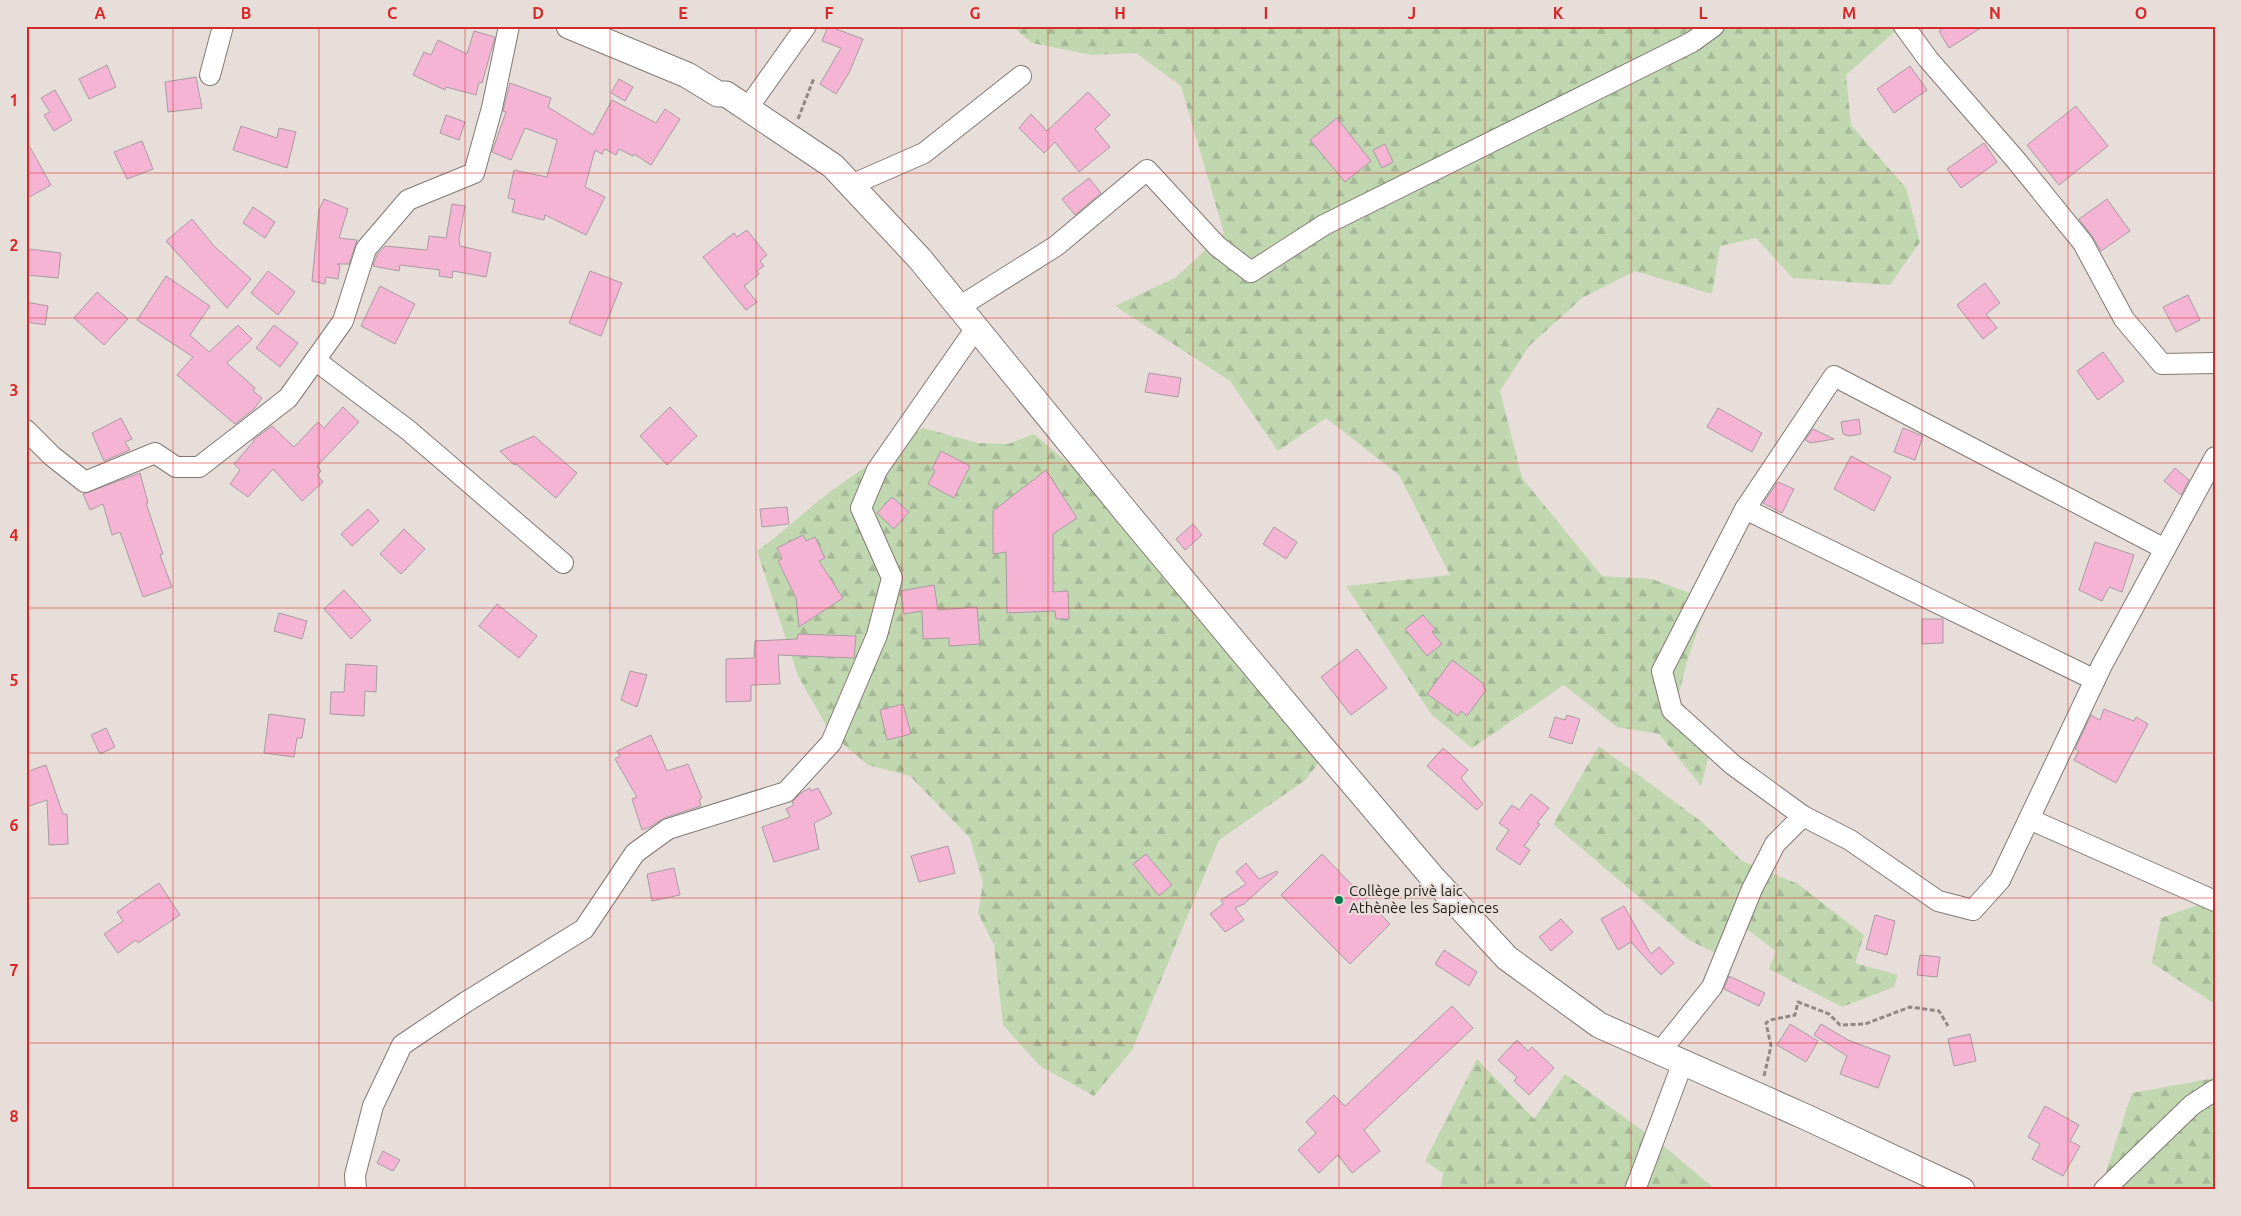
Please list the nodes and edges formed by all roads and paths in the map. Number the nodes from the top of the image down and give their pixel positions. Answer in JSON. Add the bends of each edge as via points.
{"nodes":[{"id":1,"x":223,"y":26,"type":"edge"},
{"id":2,"x":509,"y":26,"type":"edge"},
{"id":3,"x":569,"y":26,"type":"edge"},
{"id":4,"x":806,"y":26,"type":"edge"},
{"id":5,"x":1714,"y":26,"type":"edge"},
{"id":6,"x":1904,"y":26,"type":"edge"},
{"id":7,"x":210,"y":75,"type":"dead end"},
{"id":8,"x":1021,"y":76,"type":"dead end"},
{"id":9,"x":814,"y":78,"type":"dead end"},
{"id":10,"x":747,"y":109,"type":"junction"},
{"id":11,"x":791,"y":138,"type":"junction"},
{"id":12,"x":851,"y":185,"type":"junction"},
{"id":13,"x":959,"y":307,"type":"junction"},
{"id":14,"x":976,"y":328,"type":"junction"},
{"id":15,"x":315,"y":360,"type":"junction"},
{"id":16,"x":2215,"y":363,"type":"edge"},
{"id":17,"x":26,"y":430,"type":"edge"},
{"id":18,"x":2215,"y":457,"type":"edge"},
{"id":19,"x":1745,"y":509,"type":"junction"},
{"id":20,"x":2165,"y":549,"type":"junction"},
{"id":21,"x":564,"y":562,"type":"dead end"},
{"id":22,"x":2095,"y":680,"type":"junction"},
{"id":23,"x":1803,"y":816,"type":"junction"},
{"id":24,"x":2029,"y":819,"type":"junction"},
{"id":25,"x":2215,"y":901,"type":"edge"},
{"id":26,"x":1948,"y":1026,"type":"dead end"},
{"id":27,"x":1660,"y":1052,"type":"junction"},
{"id":28,"x":1683,"y":1062,"type":"junction"},
{"id":29,"x":2215,"y":1090,"type":"edge"},
{"id":30,"x":1760,"y":1096,"type":"junction"},
{"id":31,"x":356,"y":1190,"type":"edge"},
{"id":32,"x":1635,"y":1190,"type":"edge"},
{"id":33,"x":1962,"y":1190,"type":"edge"},
{"id":34,"x":2104,"y":1190,"type":"edge"}],
"edges":[{"from":1,"to":7,"type":"street"},
{"from":2,"to":15,"type":"street","via":[[474,173],[408,200],[366,249],[343,321]]},
{"from":3,"to":10,"type":"street","via":[[687,75],[718,94],[726,94]]},
{"from":4,"to":10,"type":"street"},
{"from":5,"to":13,"type":"street","via":[[1692,42],[1324,225],[1251,272],[1217,246],[1147,170],[1056,246]]},
{"from":6,"to":16,"type":"street","via":[[2083,243],[2124,319],[2162,364]]},
{"from":8,"to":12,"type":"street","via":[[924,153]]},
{"from":9,"to":11,"type":"path"},
{"from":10,"to":11,"type":"street"},
{"from":11,"to":12,"type":"street","via":[[833,166]]},
{"from":12,"to":13,"type":"street","via":[[920,259]]},
{"from":13,"to":14,"type":"street"},
{"from":14,"to":27,"type":"street","via":[[1365,798],[1507,958],[1599,1025]]},
{"from":14,"to":31,"type":"street","via":[[878,470],[862,508],[892,578],[877,635],[831,743],[786,792],[668,829],[635,853],[584,929],[402,1045],[373,1106],[355,1175]]},
{"from":15,"to":17,"type":"street","via":[[288,398],[199,468],[176,467],[155,453],[85,482]]},
{"from":15,"to":21,"type":"street","via":[[408,430]]},
{"from":18,"to":20,"type":"street"},
{"from":19,"to":20,"type":"street","via":[[1834,376]]},
{"from":19,"to":22,"type":"street"},
{"from":19,"to":23,"type":"street","via":[[1662,671],[1672,710],[1732,764]]},
{"from":20,"to":22,"type":"street"},
{"from":22,"to":24,"type":"street"},
{"from":23,"to":24,"type":"street","via":[[1850,840],[1938,901],[1973,910],[2000,880]]},
{"from":23,"to":27,"type":"street","via":[[1771,851],[1712,987]]},
{"from":24,"to":25,"type":"street"},
{"from":26,"to":30,"type":"path","via":[[1939,1011],[1910,1007],[1865,1024],[1840,1025],[1829,1014],[1798,1002],[1794,1015],[1766,1023],[1771,1046]]},
{"from":27,"to":28,"type":"street"},
{"from":28,"to":30,"type":"street"},
{"from":28,"to":32,"type":"street"},
{"from":29,"to":34,"type":"street","via":[[2192,1105]]},
{"from":30,"to":33,"type":"street"}]}
